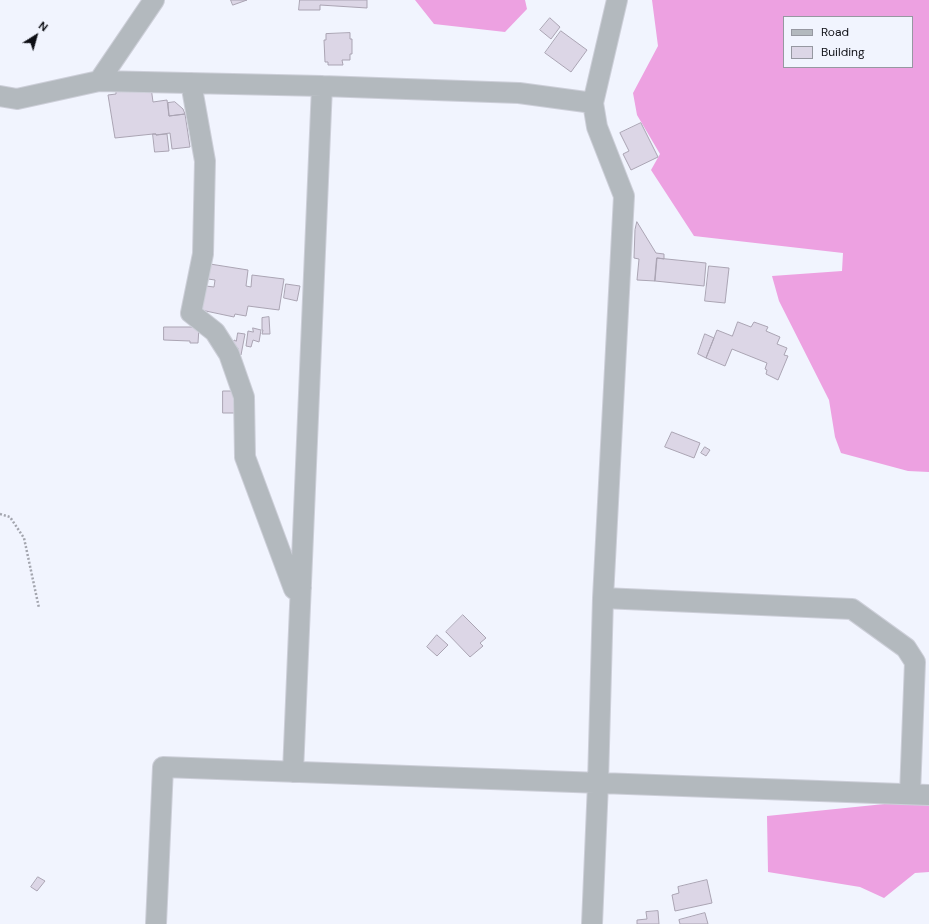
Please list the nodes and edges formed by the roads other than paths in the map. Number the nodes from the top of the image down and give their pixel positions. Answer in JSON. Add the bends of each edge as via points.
{"nodes":[{"id":1,"x":154,"y":0,"type":"edge"},
{"id":2,"x":617,"y":0,"type":"edge"},
{"id":3,"x":99,"y":81,"type":"junction"},
{"id":4,"x":191,"y":83,"type":"junction"},
{"id":5,"x":322,"y":86,"type":"junction"},
{"id":6,"x":0,"y":96,"type":"edge"},
{"id":7,"x":593,"y":104,"type":"junction"},
{"id":8,"x":301,"y":588,"type":"junction"},
{"id":9,"x":603,"y":598,"type":"junction"},
{"id":10,"x":293,"y":772,"type":"junction"},
{"id":11,"x":598,"y":783,"type":"junction"},
{"id":12,"x":919,"y":795,"type":"edge"},
{"id":13,"x":156,"y":924,"type":"edge"},
{"id":14,"x":592,"y":924,"type":"edge"}],
"edges":[{"from":1,"to":3,"type":"street"},
{"from":2,"to":7,"type":"street"},
{"from":3,"to":4,"type":"street"},
{"from":3,"to":6,"type":"street","via":[[17,99]]},
{"from":4,"to":5,"type":"street"},
{"from":4,"to":8,"type":"street","via":[[205,161],[203,254],[191,313],[215,332],[229,354],[244,397],[245,457],[294,589]]},
{"from":5,"to":7,"type":"street","via":[[520,93]]},
{"from":5,"to":8,"type":"street"},
{"from":7,"to":9,"type":"street","via":[[597,127],[624,196]]},
{"from":8,"to":10,"type":"street"},
{"from":9,"to":11,"type":"street"},
{"from":9,"to":12,"type":"street","via":[[852,609],[906,648],[915,662]]},
{"from":10,"to":11,"type":"street"},
{"from":10,"to":13,"type":"street","via":[[163,768]]},
{"from":11,"to":12,"type":"street"},
{"from":11,"to":14,"type":"street"}]}
